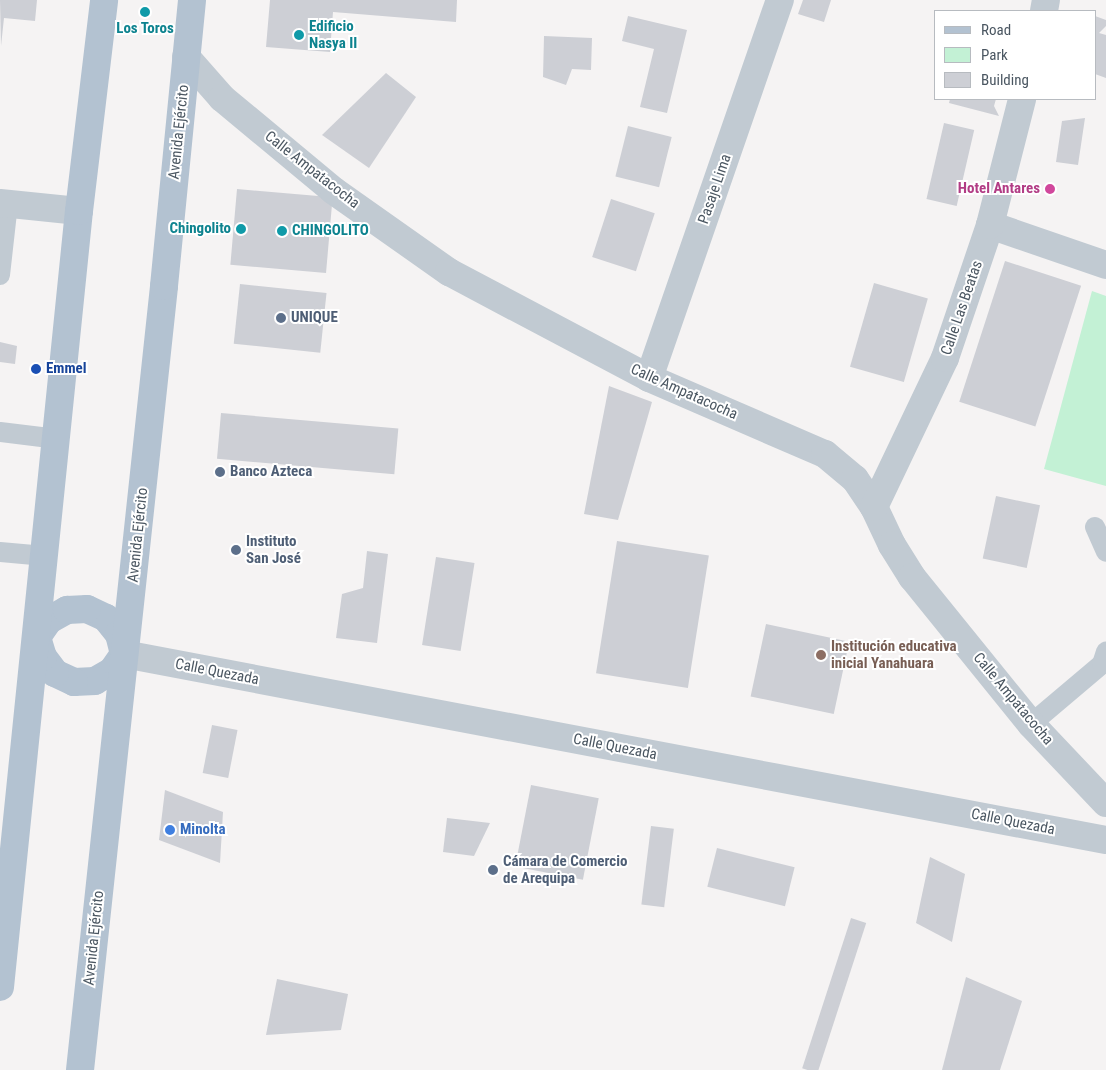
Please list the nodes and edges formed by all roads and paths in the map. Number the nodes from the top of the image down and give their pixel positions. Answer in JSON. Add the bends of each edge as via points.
{"nodes":[{"id":1,"x":104,"y":0,"type":"edge"},
{"id":2,"x":192,"y":0,"type":"edge"},
{"id":3,"x":780,"y":0,"type":"edge"},
{"id":4,"x":186,"y":57,"type":"junction"},
{"id":5,"x":1022,"y":100,"type":"edge"},
{"id":6,"x":4,"y":203,"type":"edge"},
{"id":7,"x":80,"y":211,"type":"junction"},
{"id":8,"x":990,"y":225,"type":"junction"},
{"id":9,"x":1106,"y":264,"type":"edge"},
{"id":10,"x":0,"y":275,"type":"edge"},
{"id":11,"x":649,"y":378,"type":"junction"},
{"id":12,"x":0,"y":432,"type":"edge"},
{"id":13,"x":58,"y":439,"type":"junction"},
{"id":14,"x":874,"y":507,"type":"junction"},
{"id":15,"x":1095,"y":527,"type":"dead end"},
{"id":16,"x":0,"y":552,"type":"edge"},
{"id":17,"x":1106,"y":552,"type":"edge"},
{"id":18,"x":45,"y":556,"type":"junction"},
{"id":19,"x":37,"y":637,"type":"junction"},
{"id":20,"x":1106,"y":652,"type":"edge"},
{"id":21,"x":124,"y":654,"type":"junction"},
{"id":22,"x":1031,"y":724,"type":"junction"},
{"id":23,"x":1106,"y":803,"type":"edge"},
{"id":24,"x":1106,"y":840,"type":"edge"},
{"id":25,"x":1,"y":973,"type":"edge"},
{"id":26,"x":80,"y":1070,"type":"edge"}],
"edges":[{"from":1,"to":7,"type":"main road"},
{"from":2,"to":4,"type":"main road","name":"Avenida Ejército"},
{"from":3,"to":11,"type":"street","name":"Pasaje Lima"},
{"from":4,"to":11,"type":"street","name":"Calle Ampatacocha","via":[[222,98],[334,191],[449,272]]},
{"from":4,"to":21,"type":"main road","name":"Avenida Ejército"},
{"from":5,"to":8,"type":"street","name":"Calle Las Beatas"},
{"from":6,"to":7,"type":"street"},
{"from":6,"to":10,"type":"lane"},
{"from":7,"to":13,"type":"main road"},
{"from":8,"to":9,"type":"street"},
{"from":8,"to":14,"type":"street","name":"Calle Las Beatas","via":[[945,358]]},
{"from":11,"to":14,"type":"street","name":"Calle Ampatacocha","via":[[825,454],[855,479]]},
{"from":12,"to":13,"type":"lane"},
{"from":13,"to":18,"type":"main road"},
{"from":14,"to":22,"type":"street","name":"Calle Ampatacocha","via":[[912,577]]},
{"from":15,"to":17,"type":"lane"},
{"from":16,"to":18,"type":"lane"},
{"from":18,"to":19,"type":"main road"},
{"from":19,"to":21,"type":"main road","via":[[43,657],[55,673],[74,682],[95,681],[112,671]]},
{"from":19,"to":21,"type":"main road","via":[[49,620],[67,610],[87,609],[106,618],[119,634]]},
{"from":19,"to":25,"type":"main road"},
{"from":20,"to":22,"type":"lane","via":[[1102,664]]},
{"from":21,"to":24,"type":"street","name":"Calle Quezada"},
{"from":21,"to":26,"type":"main road","name":"Avenida Ejército"},
{"from":22,"to":23,"type":"street","name":"Calle Ampatacocha"}]}
